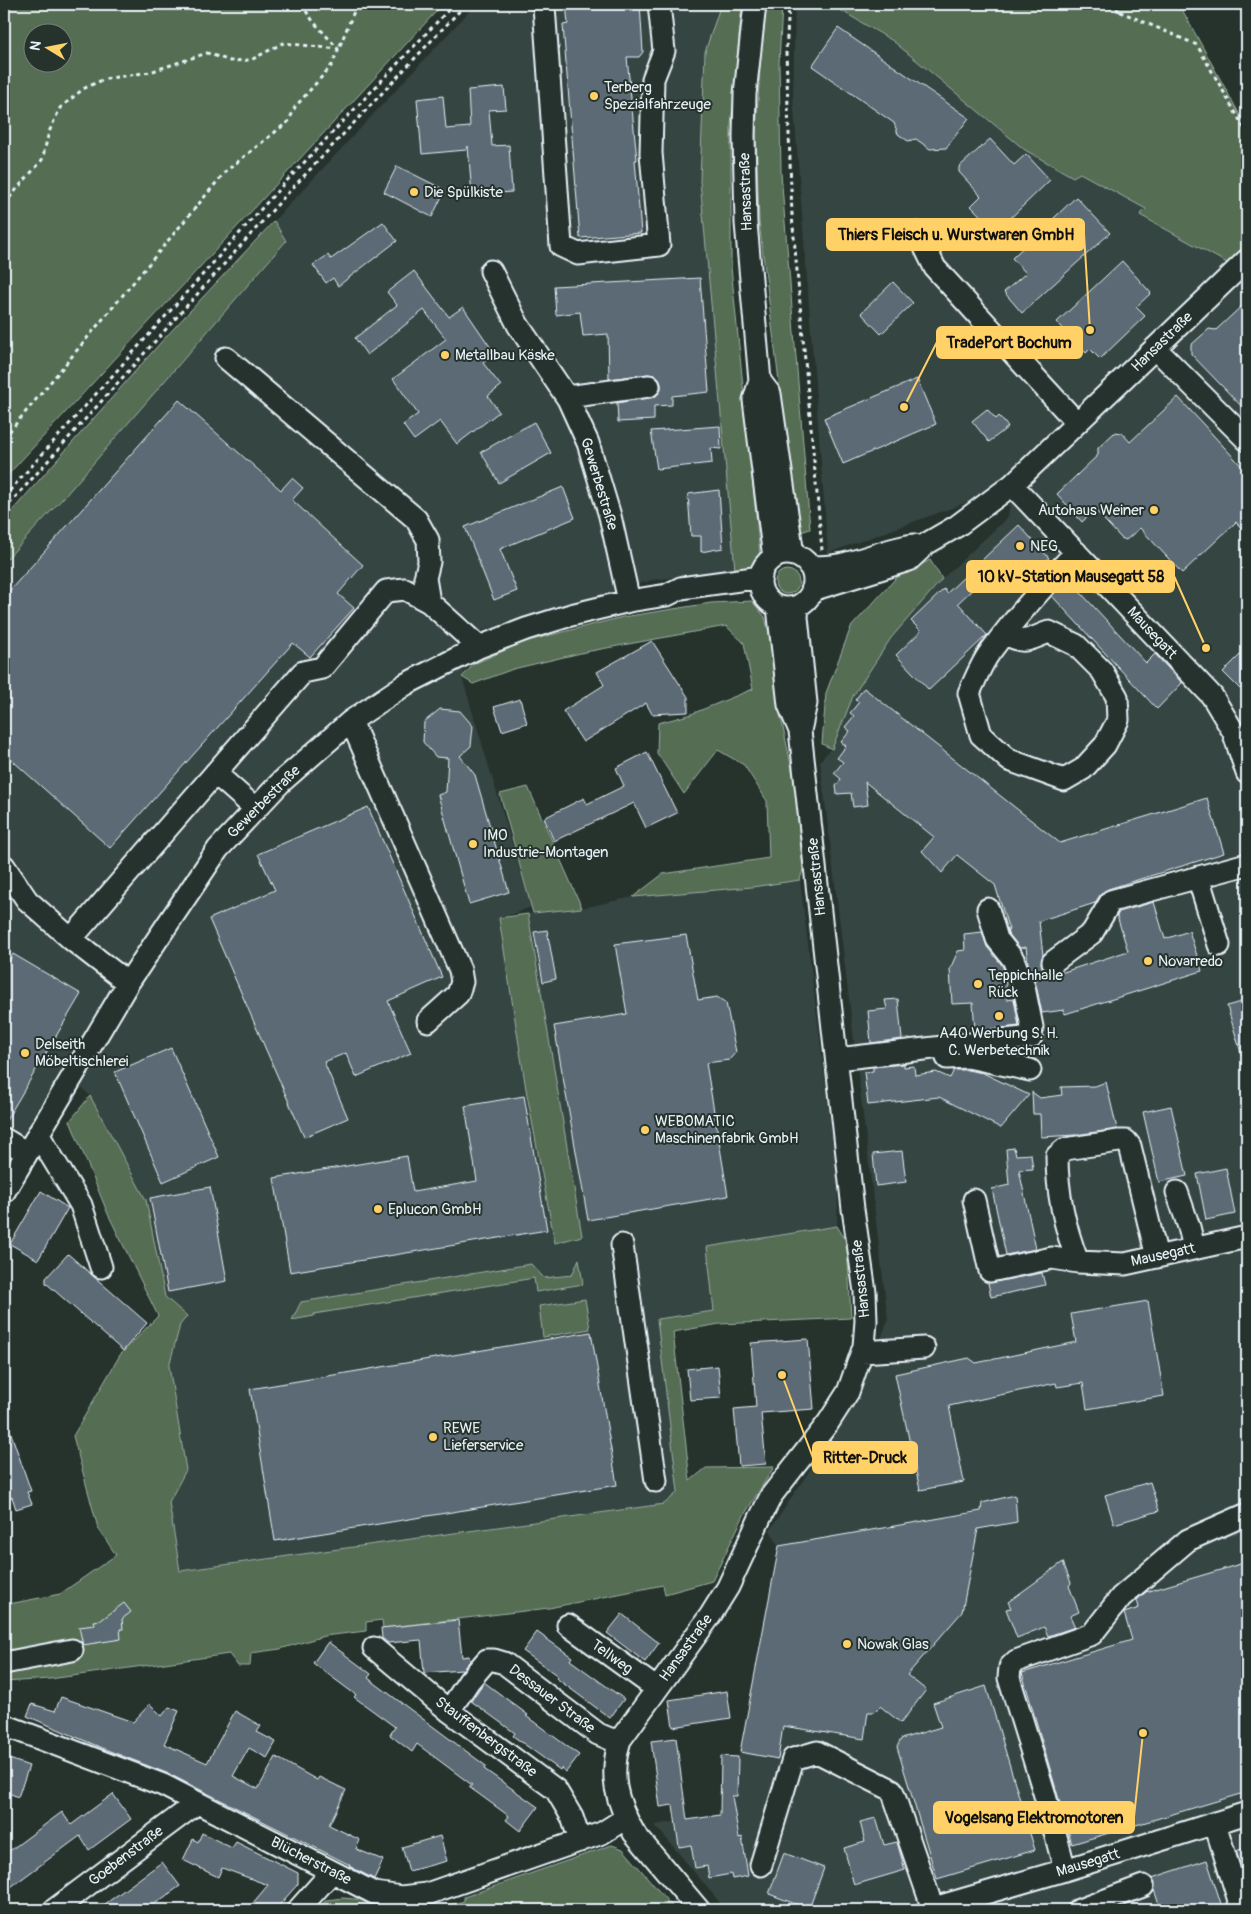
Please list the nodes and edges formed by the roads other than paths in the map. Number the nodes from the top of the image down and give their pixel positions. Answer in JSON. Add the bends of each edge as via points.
{"nodes":[{"id":1,"x":546,"y":4,"type":"edge"},
{"id":2,"x":658,"y":4,"type":"edge"},
{"id":3,"x":755,"y":4,"type":"edge"},
{"id":4,"x":918,"y":234,"type":"dead end"},
{"id":5,"x":1247,"y":260,"type":"edge"},
{"id":6,"x":491,"y":271,"type":"dead end"},
{"id":7,"x":1155,"y":348,"type":"junction"},
{"id":8,"x":226,"y":358,"type":"dead end"},
{"id":9,"x":649,"y":386,"type":"dead end"},
{"id":10,"x":567,"y":397,"type":"junction"},
{"id":11,"x":1077,"y":422,"type":"junction"},
{"id":12,"x":1247,"y":440,"type":"edge"},
{"id":13,"x":1012,"y":485,"type":"junction"},
{"id":14,"x":926,"y":544,"type":"junction"},
{"id":15,"x":1076,"y":552,"type":"junction"},
{"id":16,"x":801,"y":561,"type":"junction"},
{"id":17,"x":812,"y":590,"type":"junction"},
{"id":18,"x":775,"y":596,"type":"junction"},
{"id":19,"x":629,"y":601,"type":"junction"},
{"id":20,"x":429,"y":602,"type":"junction"},
{"id":21,"x":1005,"y":633,"type":"junction"},
{"id":22,"x":480,"y":647,"type":"junction"},
{"id":23,"x":351,"y":721,"type":"junction"},
{"id":24,"x":215,"y":773,"type":"junction"},
{"id":25,"x":1247,"y":773,"type":"edge"},
{"id":26,"x":256,"y":809,"type":"junction"},
{"id":27,"x":1247,"y":864,"type":"edge"},
{"id":28,"x":4,"y":866,"type":"edge"},
{"id":29,"x":1198,"y":877,"type":"junction"},
{"id":30,"x":988,"y":908,"type":"dead end"},
{"id":31,"x":71,"y":939,"type":"junction"},
{"id":32,"x":1219,"y":945,"type":"dead end"},
{"id":33,"x":1053,"y":962,"type":"dead end"},
{"id":34,"x":128,"y":983,"type":"junction"},
{"id":35,"x":428,"y":1021,"type":"dead end"},
{"id":36,"x":837,"y":1065,"type":"junction"},
{"id":37,"x":1030,"y":1070,"type":"dead end"},
{"id":38,"x":38,"y":1134,"type":"junction"},
{"id":39,"x":4,"y":1139,"type":"edge"},
{"id":40,"x":27,"y":1153,"type":"junction"},
{"id":41,"x":4,"y":1192,"type":"edge"},
{"id":42,"x":1177,"y":1192,"type":"dead end"},
{"id":43,"x":974,"y":1200,"type":"dead end"},
{"id":44,"x":1247,"y":1237,"type":"edge"},
{"id":45,"x":622,"y":1245,"type":"dead end"},
{"id":46,"x":1194,"y":1248,"type":"junction"},
{"id":47,"x":1157,"y":1257,"type":"junction"},
{"id":48,"x":1078,"y":1262,"type":"junction"},
{"id":49,"x":101,"y":1267,"type":"dead end"},
{"id":50,"x":924,"y":1348,"type":"dead end"},
{"id":51,"x":862,"y":1352,"type":"junction"},
{"id":52,"x":656,"y":1481,"type":"dead end"},
{"id":53,"x":1247,"y":1514,"type":"edge"},
{"id":54,"x":568,"y":1625,"type":"dead end"},
{"id":55,"x":374,"y":1648,"type":"dead end"},
{"id":56,"x":72,"y":1650,"type":"dead end"},
{"id":57,"x":4,"y":1663,"type":"edge"},
{"id":58,"x":657,"y":1689,"type":"junction"},
{"id":59,"x":449,"y":1712,"type":"junction"},
{"id":60,"x":4,"y":1725,"type":"edge"},
{"id":61,"x":620,"y":1740,"type":"junction"},
{"id":62,"x":197,"y":1802,"type":"junction"},
{"id":63,"x":1247,"y":1813,"type":"edge"},
{"id":64,"x":626,"y":1818,"type":"junction"},
{"id":65,"x":1215,"y":1824,"type":"junction"},
{"id":66,"x":580,"y":1841,"type":"junction"},
{"id":67,"x":761,"y":1865,"type":"dead end"},
{"id":68,"x":1065,"y":1870,"type":"junction"},
{"id":69,"x":331,"y":1872,"type":"junction"},
{"id":70,"x":1143,"y":1886,"type":"dead end"},
{"id":71,"x":402,"y":1904,"type":"edge"},
{"id":72,"x":972,"y":1905,"type":"edge"},
{"id":73,"x":54,"y":1910,"type":"edge"},
{"id":74,"x":298,"y":1910,"type":"edge"},
{"id":75,"x":699,"y":1910,"type":"edge"},
{"id":76,"x":930,"y":1910,"type":"edge"},
{"id":77,"x":1079,"y":1910,"type":"edge"},
{"id":78,"x":1242,"y":1910,"type":"edge"}],
"edges":[{"from":1,"to":2,"type":"street","via":[[561,246],[578,254],[658,245],[651,153],[653,79],[664,51]]},
{"from":3,"to":16,"type":"street","name":"Hansastraße","via":[[744,136],[746,222],[760,381],[754,400]]},
{"from":4,"to":11,"type":"street","via":[[935,268]]},
{"from":5,"to":7,"type":"street","name":"Hansastraße"},
{"from":6,"to":10,"type":"street","name":"Gewerbestraße","via":[[518,325]]},
{"from":7,"to":11,"type":"street","name":"Hansastraße"},
{"from":7,"to":12,"type":"street"},
{"from":8,"to":20,"type":"street","via":[[416,519],[428,540],[429,562],[425,578]]},
{"from":9,"to":10,"type":"street"},
{"from":10,"to":19,"type":"street","name":"Gewerbestraße","via":[[590,448],[610,516]]},
{"from":11,"to":13,"type":"street","name":"Hansastraße"},
{"from":13,"to":14,"type":"street","name":"Hansastraße","via":[[957,526]]},
{"from":13,"to":15,"type":"street","name":"Mausegatt"},
{"from":14,"to":16,"type":"street","name":"Hansastraße","via":[[904,546],[855,561]]},
{"from":14,"to":17,"type":"street","name":"Hansastraße","via":[[909,560]]},
{"from":15,"to":21,"type":"street"},
{"from":15,"to":25,"type":"street","name":"Mausegatt","via":[[1212,696],[1232,731]]},
{"from":16,"to":17,"type":"street","name":"Hansastraße","via":[[812,573]]},
{"from":16,"to":18,"type":"street","via":[[768,563]]},
{"from":17,"to":18,"type":"street","via":[[804,602]]},
{"from":18,"to":19,"type":"street","name":"Gewerbestraße","via":[[681,588],[667,595]]},
{"from":18,"to":36,"type":"street","name":"Hansastraße","via":[[789,706],[800,731]]},
{"from":19,"to":22,"type":"street","name":"Gewerbestraße","via":[[571,615]]},
{"from":20,"to":22,"type":"street"},
{"from":20,"to":24,"type":"street","via":[[405,589],[386,591],[322,668],[303,672]]},
{"from":21,"to":21,"type":"street","via":[[989,654],[969,693],[981,735],[1009,760],[1064,780],[1082,769],[1104,745],[1118,720],[1117,697],[1102,671],[1076,645],[1049,632],[1025,641],[1017,641]]},
{"from":22,"to":23,"type":"street","name":"Gewerbestraße","via":[[406,684]]},
{"from":23,"to":26,"type":"street","name":"Gewerbestraße","via":[[281,782]]},
{"from":23,"to":35,"type":"street","via":[[460,970],[462,982],[458,994]]},
{"from":24,"to":26,"type":"street"},
{"from":24,"to":31,"type":"street"},
{"from":26,"to":34,"type":"street","name":"Gewerbestraße","via":[[218,849]]},
{"from":27,"to":29,"type":"street"},
{"from":28,"to":31,"type":"street","via":[[27,900]]},
{"from":29,"to":32,"type":"street"},
{"from":29,"to":33,"type":"street","via":[[1110,901],[1092,934]]},
{"from":30,"to":36,"type":"street","via":[[997,939],[1013,959],[1024,987],[1031,1037]]},
{"from":31,"to":34,"type":"street"},
{"from":34,"to":38,"type":"street","name":"Gewerbestraße"},
{"from":36,"to":37,"type":"street","via":[[960,1057]]},
{"from":36,"to":51,"type":"street","name":"Hansastraße","via":[[866,1305]]},
{"from":38,"to":40,"type":"street","name":"Gewerbestraße"},
{"from":38,"to":49,"type":"street","via":[[81,1205]]},
{"from":39,"to":40,"type":"street"},
{"from":40,"to":41,"type":"street","name":"Gewerbestraße"},
{"from":42,"to":46,"type":"street"},
{"from":43,"to":48,"type":"street","name":"Mausegatt","via":[[990,1271],[1052,1258]]},
{"from":44,"to":46,"type":"street","name":"Mausegatt"},
{"from":45,"to":52,"type":"street"},
{"from":46,"to":47,"type":"street","name":"Mausegatt"},
{"from":47,"to":48,"type":"street","name":"Mausegatt","via":[[1125,1264]]},
{"from":47,"to":48,"type":"street","via":[[1130,1146],[1126,1141],[1118,1141],[1065,1149],[1058,1156],[1057,1174],[1068,1237]]},
{"from":50,"to":51,"type":"street"},
{"from":51,"to":58,"type":"street","name":"Hansastraße","via":[[848,1392],[771,1496],[728,1587]]},
{"from":53,"to":68,"type":"street","via":[[1188,1540],[1121,1596],[1092,1634],[1016,1661],[1010,1667],[1009,1678]]},
{"from":54,"to":58,"type":"street","name":"Tellweg"},
{"from":55,"to":59,"type":"street","name":"Stauffenbergstraße"},
{"from":56,"to":57,"type":"street"},
{"from":58,"to":61,"type":"street","name":"Hansastraße"},
{"from":59,"to":61,"type":"street","name":"Dessauer Straße","via":[[477,1671],[487,1660],[494,1660],[504,1663],[598,1734]]},
{"from":59,"to":66,"type":"street","name":"Stauffenbergstraße","via":[[556,1790],[572,1817]]},
{"from":60,"to":62,"type":"street","name":"Blücherstraße"},
{"from":61,"to":64,"type":"street","name":"Hansastraße","via":[[614,1780]]},
{"from":62,"to":69,"type":"street","name":"Blücherstraße"},
{"from":62,"to":73,"type":"street","name":"Goebenstraße"},
{"from":63,"to":65,"type":"street","name":"Mausegatt"},
{"from":64,"to":66,"type":"street","name":"Blücherstraße","via":[[602,1833]]},
{"from":64,"to":75,"type":"street","name":"Hansastraße","via":[[634,1833]]},
{"from":65,"to":68,"type":"street","name":"Mausegatt"},
{"from":65,"to":78,"type":"street"},
{"from":66,"to":71,"type":"street","name":"Blücherstraße"},
{"from":67,"to":76,"type":"street","via":[[793,1759],[817,1752],[892,1790]]},
{"from":68,"to":72,"type":"street","name":"Mausegatt"},
{"from":69,"to":71,"type":"street","name":"Blücherstraße"},
{"from":69,"to":74,"type":"street"},
{"from":70,"to":77,"type":"street"},
{"from":72,"to":76,"type":"street","name":"Mausegatt"}]}
